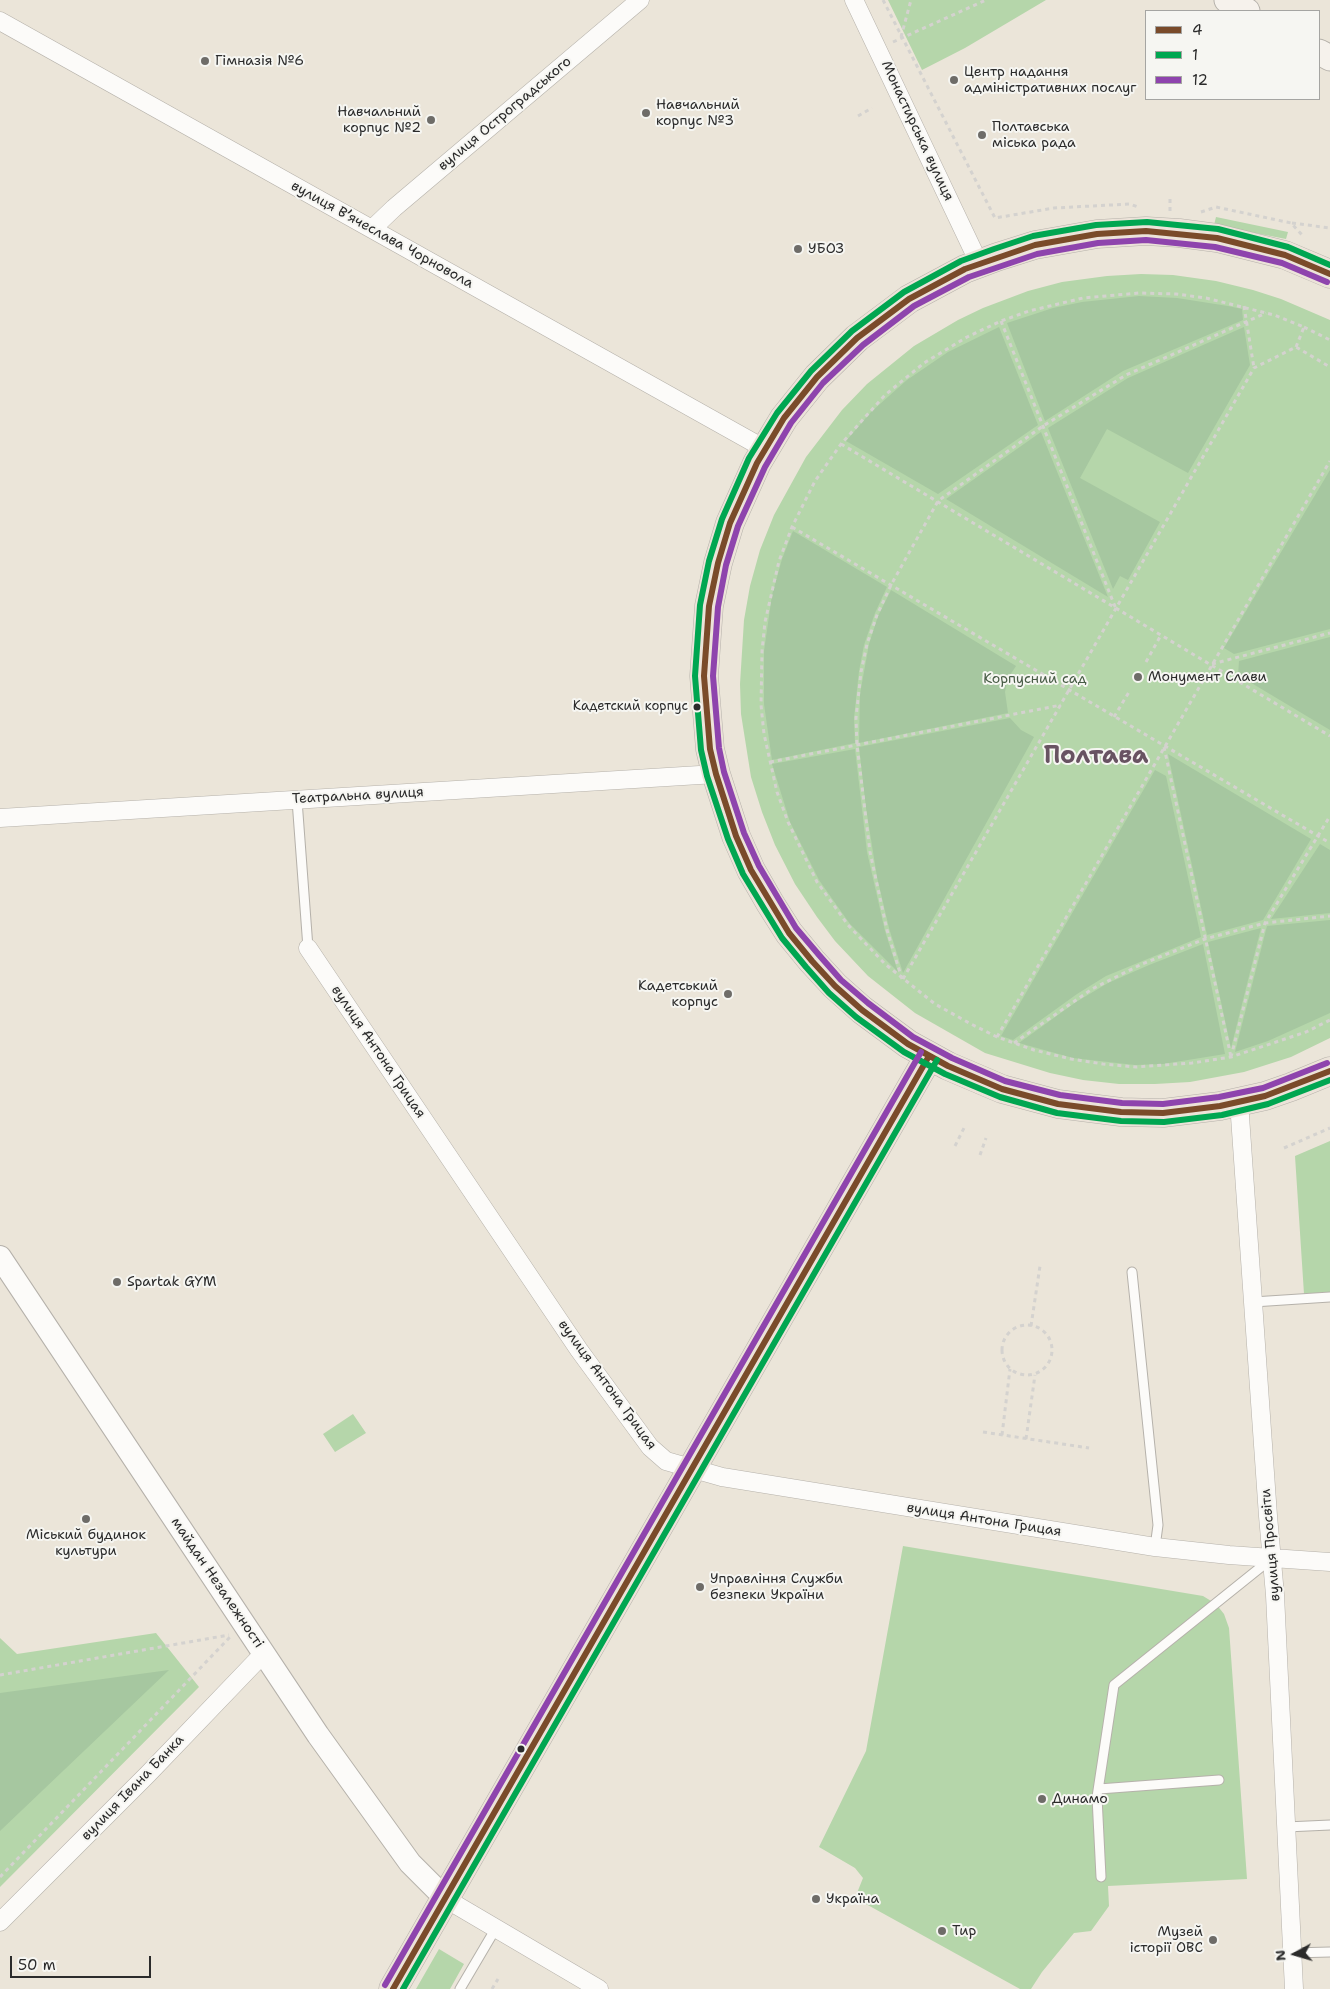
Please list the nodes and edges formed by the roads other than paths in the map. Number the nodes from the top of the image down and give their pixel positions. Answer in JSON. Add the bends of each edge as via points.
{"nodes":[{"id":1,"x":640,"y":0,"type":"edge"},
{"id":2,"x":854,"y":0,"type":"edge"},
{"id":3,"x":1227,"y":0,"type":"edge"},
{"id":4,"x":1245,"y":10,"type":"edge"},
{"id":5,"x":0,"y":21,"type":"edge"},
{"id":6,"x":372,"y":229,"type":"junction"},
{"id":7,"x":979,"y":263,"type":"junction"},
{"id":8,"x":1330,"y":274,"type":"edge"},
{"id":9,"x":765,"y":449,"type":"junction"},
{"id":10,"x":716,"y":774,"type":"junction"},
{"id":11,"x":297,"y":800,"type":"junction"},
{"id":12,"x":0,"y":818,"type":"edge"},
{"id":13,"x":308,"y":948,"type":"joint"},
{"id":14,"x":929,"y":1056,"type":"junction"},
{"id":15,"x":1330,"y":1071,"type":"edge"},
{"id":16,"x":1239,"y":1102,"type":"junction"},
{"id":17,"x":0,"y":1257,"type":"edge"},
{"id":18,"x":1132,"y":1272,"type":"dead end"},
{"id":19,"x":1330,"y":1297,"type":"edge"},
{"id":20,"x":1254,"y":1302,"type":"junction"},
{"id":21,"x":692,"y":1470,"type":"junction"},
{"id":22,"x":1156,"y":1547,"type":"junction"},
{"id":23,"x":1271,"y":1558,"type":"junction"},
{"id":24,"x":1330,"y":1562,"type":"edge"},
{"id":25,"x":264,"y":1653,"type":"junction"},
{"id":26,"x":1219,"y":1780,"type":"dead end"},
{"id":27,"x":1098,"y":1789,"type":"junction"},
{"id":28,"x":1330,"y":1825,"type":"edge"},
{"id":29,"x":1286,"y":1827,"type":"junction"},
{"id":30,"x":1101,"y":1876,"type":"dead end"},
{"id":31,"x":446,"y":1899,"type":"junction"},
{"id":32,"x":0,"y":1922,"type":"edge"},
{"id":33,"x":496,"y":1928,"type":"junction"},
{"id":34,"x":1330,"y":1952,"type":"edge"},
{"id":35,"x":1292,"y":1953,"type":"junction"},
{"id":36,"x":393,"y":1989,"type":"edge"},
{"id":37,"x":460,"y":1989,"type":"edge"},
{"id":38,"x":599,"y":1989,"type":"edge"},
{"id":39,"x":1294,"y":1989,"type":"edge"}],
"edges":[{"from":1,"to":6,"type":"street","name":"вулиця Остроградського"},
{"from":2,"to":7,"type":"street","name":"Монастирська вулиця"},
{"from":3,"to":4,"type":"main road"},
{"from":5,"to":6,"type":"street","name":"вулиця Вʼячеслава Чорновола"},
{"from":6,"to":9,"type":"street","name":"вулиця Вʼячеслава Чорновола"},
{"from":7,"to":8,"type":"main road","via":[[1068,238],[1097,234],[1179,233],[1255,246]]},
{"from":7,"to":9,"type":"main road","via":[[909,299],[857,338],[800,398]]},
{"from":9,"to":10,"type":"main road","via":[[730,523],[709,606],[704,676],[707,722]]},
{"from":10,"to":11,"type":"street","name":"Театральна вулиця"},
{"from":10,"to":14,"type":"main road","via":[[751,870],[790,933],[835,986],[862,1010],[891,1033]]},
{"from":11,"to":12,"type":"street","name":"Театральна вулиця"},
{"from":11,"to":13,"type":"lane"},
{"from":13,"to":21,"type":"street","name":"вулиця Антона Грицая","via":[[579,1350],[650,1446],[666,1461]]},
{"from":14,"to":16,"type":"main road","via":[[976,1080],[1002,1089],[1086,1109],[1163,1112]]},
{"from":14,"to":21,"type":"main road"},
{"from":15,"to":16,"type":"main road","via":[[1291,1087]]},
{"from":16,"to":20,"type":"street","name":"вулиця Просвіти"},
{"from":17,"to":25,"type":"street","name":"майдан Незалежності"},
{"from":18,"to":22,"type":"lane","via":[[1158,1525]]},
{"from":19,"to":20,"type":"lane"},
{"from":20,"to":23,"type":"street","name":"вулиця Просвіти"},
{"from":21,"to":22,"type":"street","name":"вулиця Антона Грицая","via":[[722,1478]]},
{"from":21,"to":31,"type":"main road"},
{"from":22,"to":23,"type":"street","name":"вулиця Антона Грицая"},
{"from":23,"to":24,"type":"street","name":"вулиця Антона Грицая"},
{"from":23,"to":27,"type":"lane","via":[[1114,1685]]},
{"from":23,"to":29,"type":"street","name":"вулиця Просвіти"},
{"from":25,"to":31,"type":"street","name":"майдан Незалежності","via":[[410,1863]]},
{"from":25,"to":32,"type":"street","name":"вулиця Івана Банка"},
{"from":26,"to":27,"type":"lane"},
{"from":27,"to":30,"type":"lane"},
{"from":28,"to":29,"type":"lane"},
{"from":29,"to":35,"type":"street","name":"вулиця Просвіти"},
{"from":31,"to":33,"type":"street"},
{"from":31,"to":36,"type":"main road"},
{"from":33,"to":37,"type":"lane"},
{"from":33,"to":38,"type":"street"},
{"from":34,"to":35,"type":"lane"},
{"from":35,"to":39,"type":"street","name":"вулиця Просвіти"}]}
